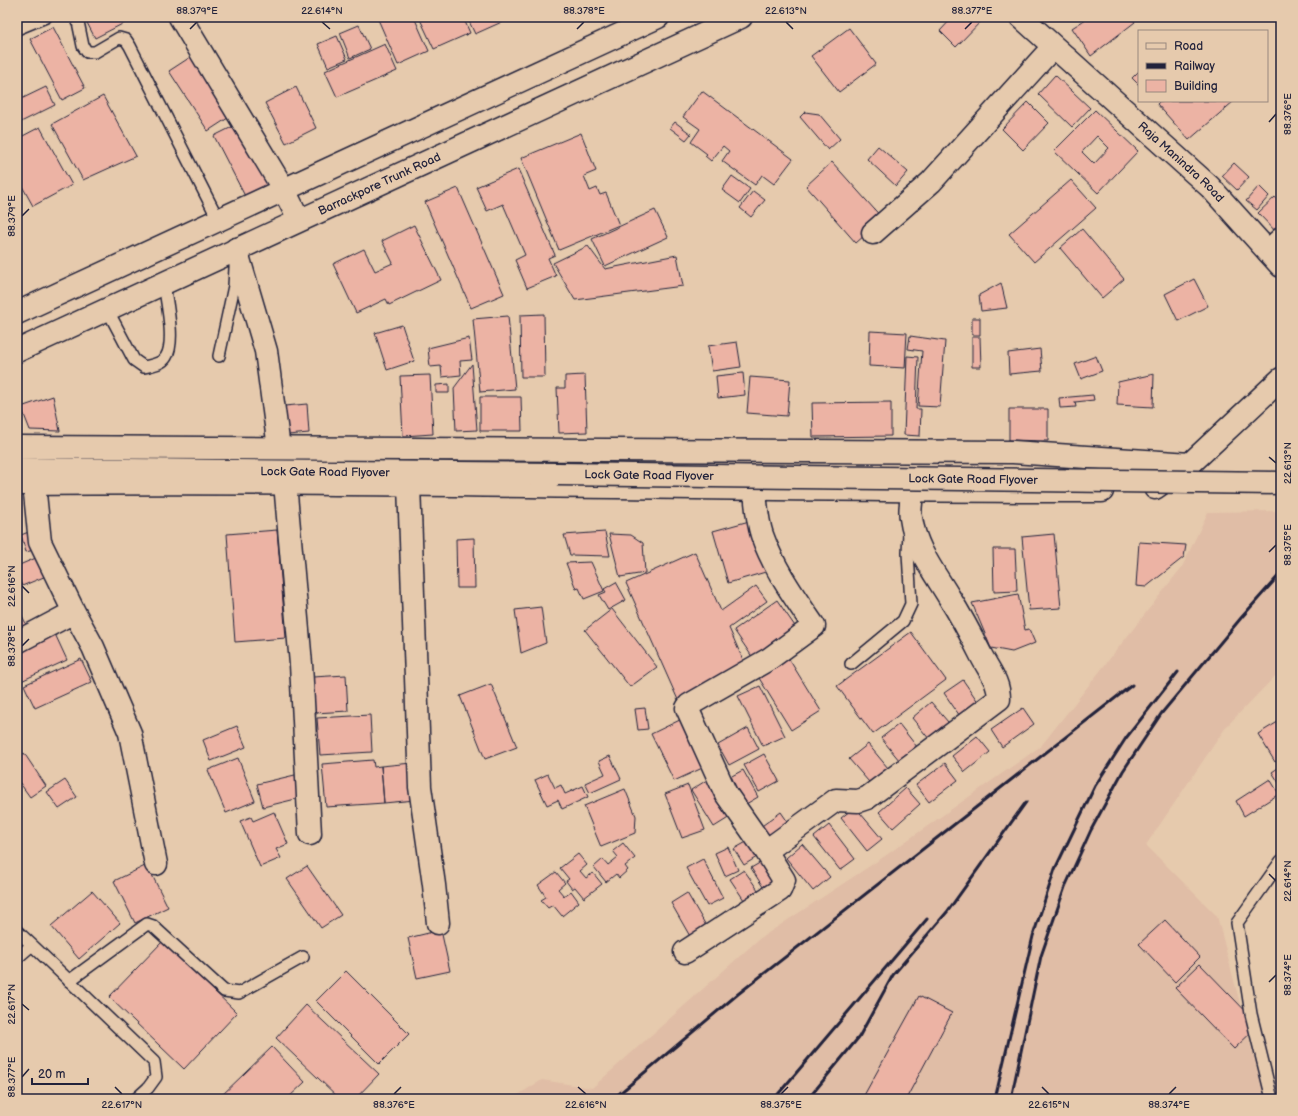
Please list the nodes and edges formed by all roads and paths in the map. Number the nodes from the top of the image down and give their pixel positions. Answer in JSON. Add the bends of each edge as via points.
{"nodes":[{"id":1,"x":46,"y":17,"type":"edge"},
{"id":2,"x":77,"y":17,"type":"edge"},
{"id":3,"x":180,"y":17,"type":"edge"},
{"id":4,"x":658,"y":17,"type":"edge"},
{"id":5,"x":741,"y":17,"type":"edge"},
{"id":6,"x":1021,"y":17,"type":"edge"},
{"id":7,"x":17,"y":29,"type":"edge"},
{"id":8,"x":1053,"y":47,"type":"junction"},
{"id":9,"x":284,"y":190,"type":"junction"},
{"id":10,"x":218,"y":219,"type":"junction"},
{"id":11,"x":299,"y":220,"type":"junction"},
{"id":12,"x":873,"y":233,"type":"dead end"},
{"id":13,"x":236,"y":249,"type":"junction"},
{"id":14,"x":1277,"y":252,"type":"edge"},
{"id":15,"x":164,"y":282,"type":"junction"},
{"id":16,"x":107,"y":309,"type":"junction"},
{"id":17,"x":17,"y":313,"type":"edge"},
{"id":18,"x":17,"y":351,"type":"edge"},
{"id":19,"x":219,"y":356,"type":"dead end"},
{"id":20,"x":1281,"y":379,"type":"edge"},
{"id":21,"x":17,"y":447,"type":"edge"},
{"id":22,"x":278,"y":448,"type":"junction"},
{"id":23,"x":1190,"y":464,"type":"junction"},
{"id":24,"x":17,"y":469,"type":"edge"},
{"id":25,"x":285,"y":483,"type":"junction"},
{"id":26,"x":1281,"y":483,"type":"edge"},
{"id":27,"x":26,"y":484,"type":"edge"},
{"id":28,"x":409,"y":485,"type":"junction"},
{"id":29,"x":755,"y":489,"type":"junction"},
{"id":30,"x":912,"y":491,"type":"junction"},
{"id":31,"x":910,"y":517,"type":"junction"},
{"id":32,"x":74,"y":612,"type":"junction"},
{"id":33,"x":17,"y":642,"type":"edge"},
{"id":34,"x":851,"y":664,"type":"dead end"},
{"id":35,"x":310,"y":834,"type":"dead end"},
{"id":36,"x":766,"y":851,"type":"junction"},
{"id":37,"x":1281,"y":861,"type":"edge"},
{"id":38,"x":156,"y":864,"type":"dead end"},
{"id":39,"x":438,"y":923,"type":"dead end"},
{"id":40,"x":17,"y":931,"type":"edge"},
{"id":41,"x":32,"y":945,"type":"junction"},
{"id":42,"x":685,"y":952,"type":"dead end"},
{"id":43,"x":303,"y":957,"type":"dead end"},
{"id":44,"x":17,"y":958,"type":"edge"},
{"id":45,"x":69,"y":981,"type":"junction"},
{"id":46,"x":136,"y":1099,"type":"edge"},
{"id":47,"x":1272,"y":1099,"type":"edge"}],
"edges":[{"from":1,"to":7,"type":"lane"},
{"from":2,"to":10,"type":"lane","via":[[83,46],[87,52],[95,52],[119,38],[126,40]]},
{"from":3,"to":9,"type":"street"},
{"from":4,"to":9,"type":"street"},
{"from":5,"to":11,"type":"street","name":"Barrackpore Trunk Road"},
{"from":6,"to":8,"type":"street","name":"Raja Manindra Road"},
{"from":8,"to":12,"type":"street","via":[[931,182]]},
{"from":8,"to":14,"type":"street","name":"Raja Manindra Road","via":[[1210,187]]},
{"from":9,"to":10,"type":"street"},
{"from":9,"to":11,"type":"street"},
{"from":10,"to":17,"type":"street"},
{"from":11,"to":13,"type":"street","name":"Barrackpore Trunk Road"},
{"from":13,"to":15,"type":"street","name":"Barrackpore Trunk Road"},
{"from":13,"to":19,"type":"lane","via":[[234,286]]},
{"from":13,"to":22,"type":"street","via":[[266,351]]},
{"from":15,"to":16,"type":"street","name":"Barrackpore Trunk Road"},
{"from":15,"to":16,"type":"lane","via":[[171,342],[166,357],[156,365],[144,367],[134,360]]},
{"from":16,"to":18,"type":"street","name":"Barrackpore Trunk Road"},
{"from":20,"to":23,"type":"street"},
{"from":21,"to":22,"type":"street"},
{"from":22,"to":23,"type":"street","via":[[1013,452]]},
{"from":23,"to":30,"type":"street","via":[[1150,491]]},
{"from":24,"to":26,"type":"street","name":"Lock Gate Road Flyover","bridge":true},
{"from":25,"to":27,"type":"street"},
{"from":25,"to":28,"type":"street"},
{"from":25,"to":35,"type":"street","via":[[301,664]]},
{"from":27,"to":32,"type":"street","via":[[40,542]]},
{"from":28,"to":29,"type":"street"},
{"from":28,"to":39,"type":"street","via":[[420,787]]},
{"from":29,"to":30,"type":"street"},
{"from":29,"to":36,"type":"street","via":[[762,536],[788,587],[814,626],[769,659],[687,708],[726,794]]},
{"from":30,"to":31,"type":"street"},
{"from":31,"to":34,"type":"lane","via":[[908,553],[911,604],[903,621]]},
{"from":31,"to":36,"type":"street","via":[[915,538],[970,631],[999,688],[999,699],[867,798],[858,801],[836,800]]},
{"from":32,"to":33,"type":"street"},
{"from":32,"to":38,"type":"street","via":[[93,647],[130,733]]},
{"from":36,"to":42,"type":"street","via":[[784,880],[780,890]]},
{"from":37,"to":47,"type":"lane","via":[[1237,923],[1251,1014]]},
{"from":40,"to":41,"type":"lane"},
{"from":41,"to":44,"type":"lane"},
{"from":41,"to":45,"type":"lane"},
{"from":43,"to":45,"type":"lane","via":[[238,993],[230,993],[153,926],[147,924]]},
{"from":45,"to":46,"type":"lane","via":[[154,1062],[156,1077]]}]}
